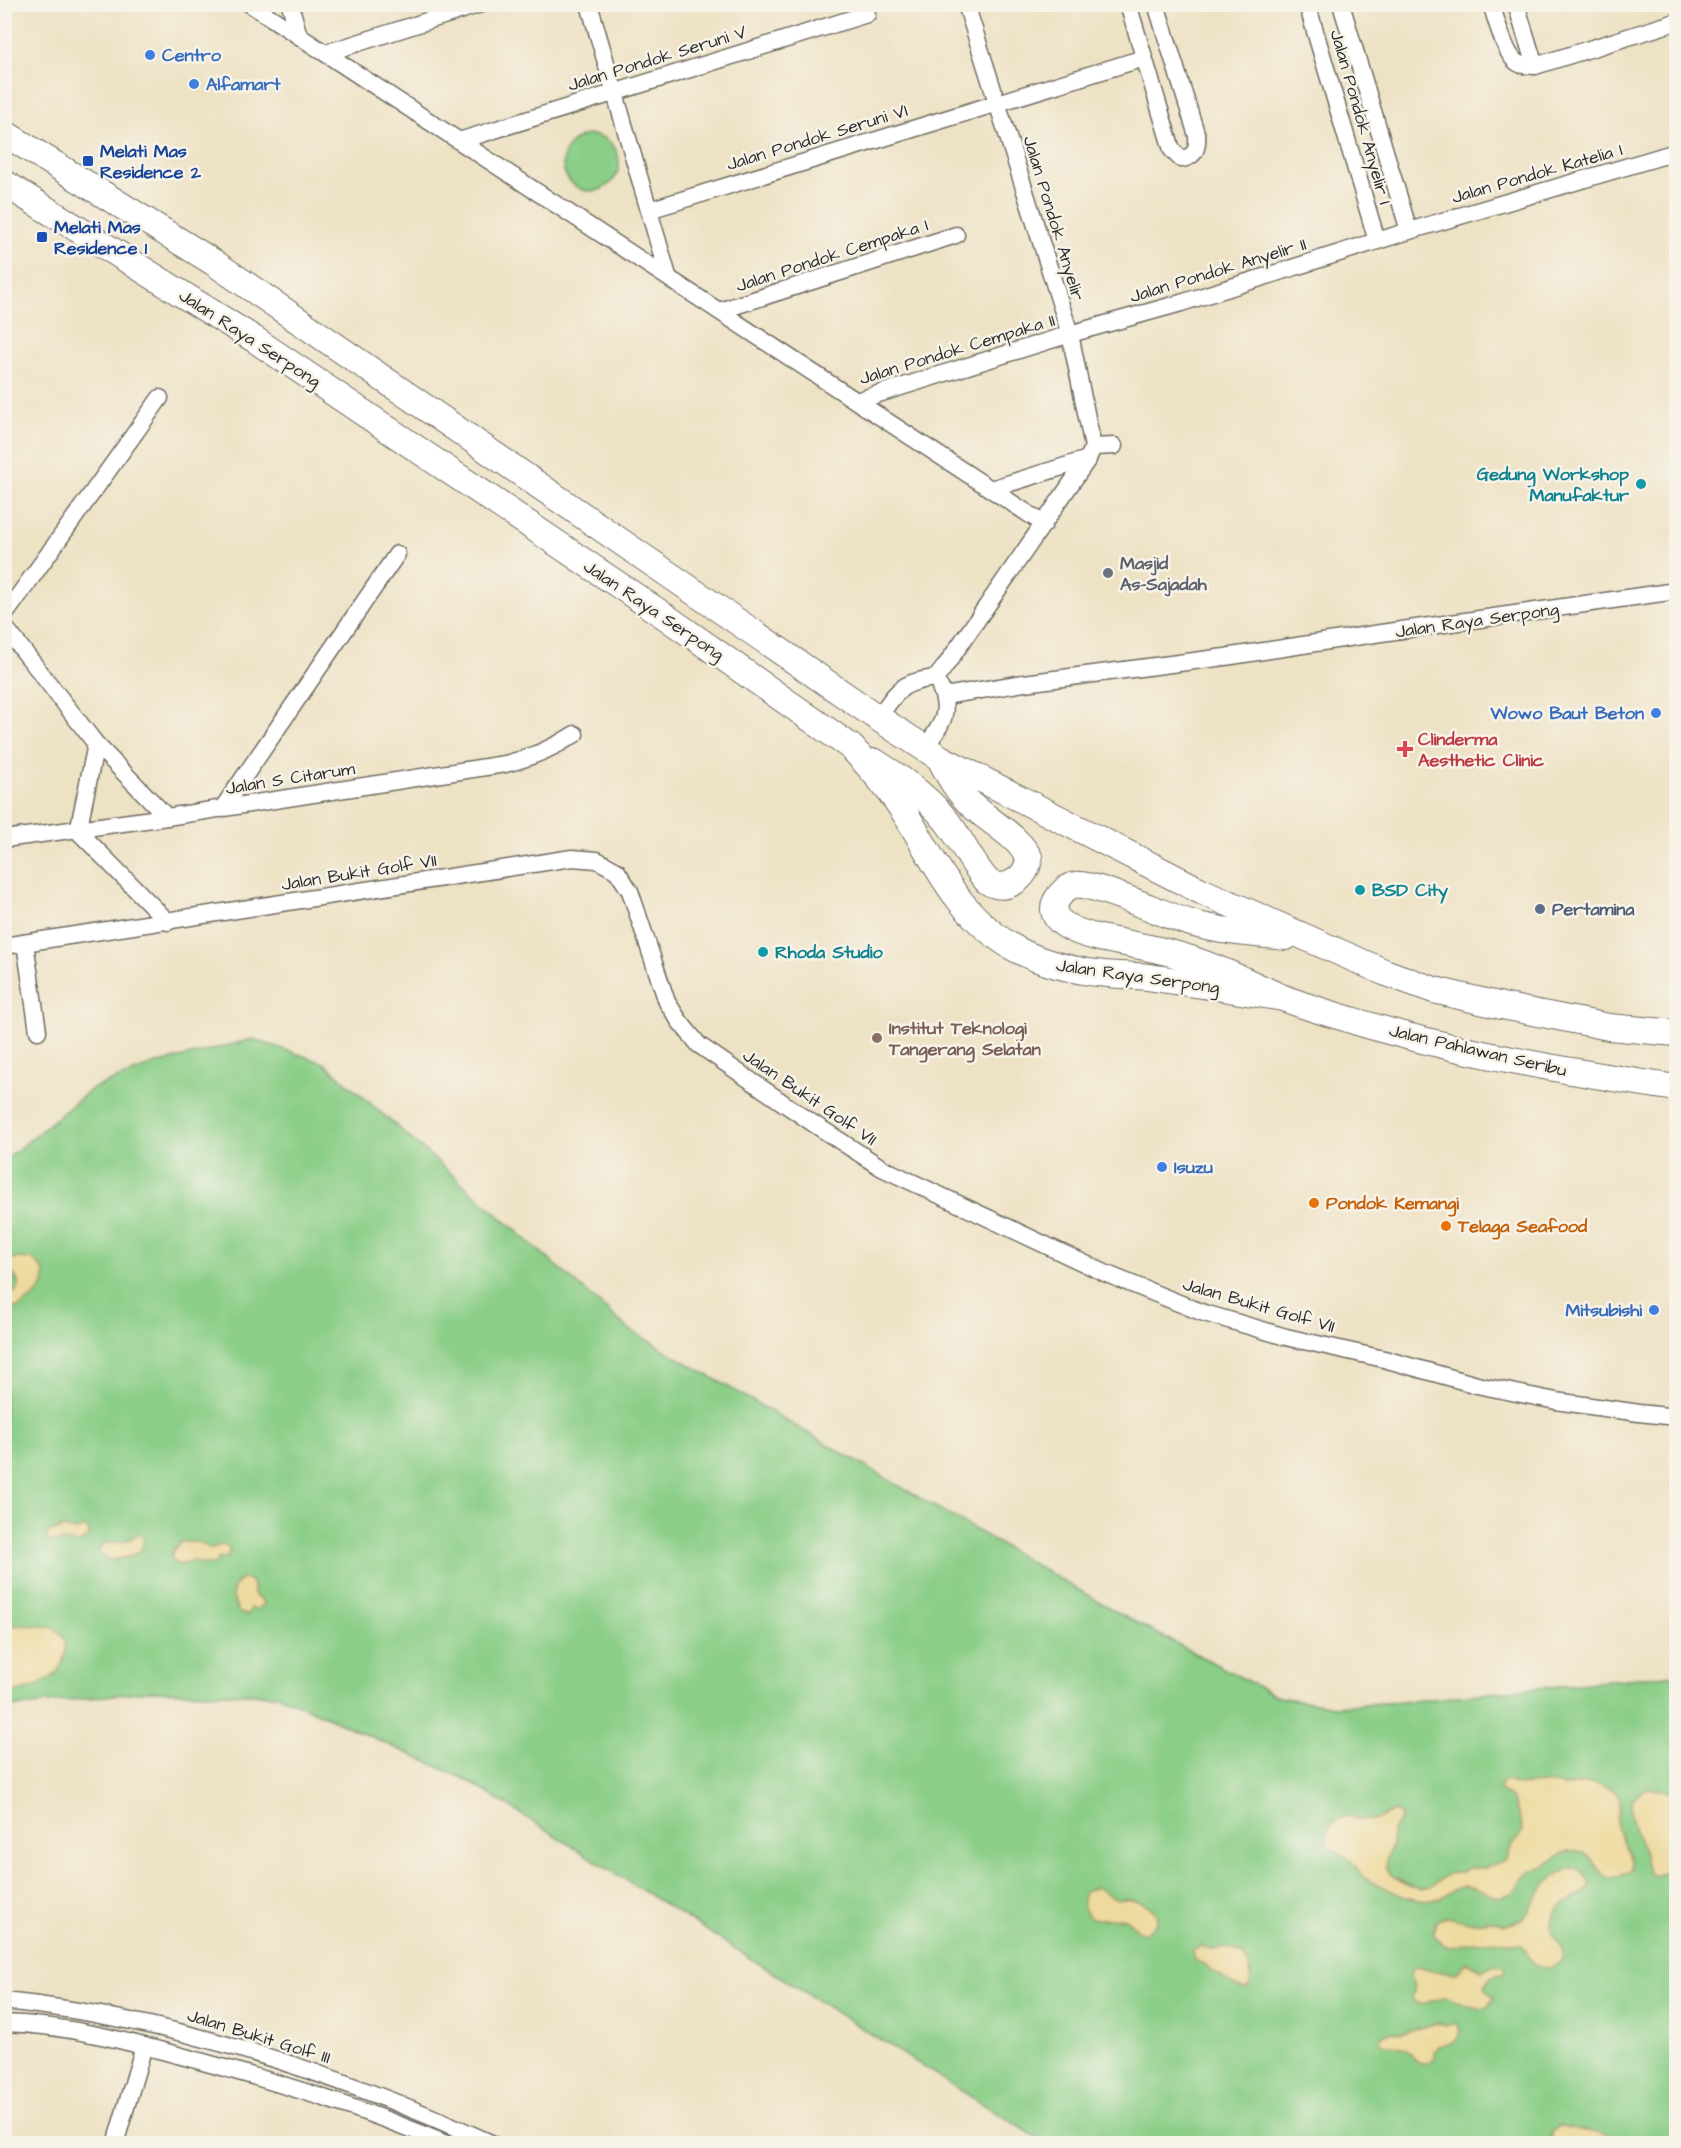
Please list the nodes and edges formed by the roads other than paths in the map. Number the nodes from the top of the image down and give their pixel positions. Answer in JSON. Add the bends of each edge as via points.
{"nodes":[{"id":1,"x":250,"y":4,"type":"edge"},
{"id":2,"x":290,"y":4,"type":"edge"},
{"id":3,"x":481,"y":4,"type":"edge"},
{"id":4,"x":589,"y":4,"type":"edge"},
{"id":5,"x":966,"y":4,"type":"edge"},
{"id":6,"x":1128,"y":4,"type":"edge"},
{"id":7,"x":1156,"y":4,"type":"edge"},
{"id":8,"x":1307,"y":4,"type":"edge"},
{"id":9,"x":1341,"y":4,"type":"edge"},
{"id":10,"x":1491,"y":4,"type":"edge"},
{"id":11,"x":1516,"y":4,"type":"edge"},
{"id":12,"x":867,"y":14,"type":"dead end"},
{"id":13,"x":1677,"y":22,"type":"edge"},
{"id":14,"x":299,"y":36,"type":"junction"},
{"id":15,"x":326,"y":54,"type":"junction"},
{"id":16,"x":1144,"y":58,"type":"junction"},
{"id":17,"x":1535,"y":66,"type":"junction"},
{"id":18,"x":613,"y":92,"type":"junction"},
{"id":19,"x":997,"y":101,"type":"junction"},
{"id":20,"x":4,"y":133,"type":"edge"},
{"id":21,"x":459,"y":141,"type":"junction"},
{"id":22,"x":1677,"y":152,"type":"edge"},
{"id":23,"x":4,"y":183,"type":"edge"},
{"id":24,"x":649,"y":210,"type":"junction"},
{"id":25,"x":1409,"y":231,"type":"junction"},
{"id":26,"x":956,"y":236,"type":"dead end"},
{"id":27,"x":1377,"y":241,"type":"junction"},
{"id":28,"x":668,"y":276,"type":"junction"},
{"id":29,"x":719,"y":311,"type":"junction"},
{"id":30,"x":1070,"y":334,"type":"junction"},
{"id":31,"x":160,"y":398,"type":"dead end"},
{"id":32,"x":856,"y":401,"type":"junction"},
{"id":33,"x":1114,"y":446,"type":"dead end"},
{"id":34,"x":1090,"y":453,"type":"junction"},
{"id":35,"x":992,"y":489,"type":"junction"},
{"id":36,"x":1044,"y":524,"type":"junction"},
{"id":37,"x":398,"y":554,"type":"dead end"},
{"id":38,"x":1677,"y":591,"type":"edge"},
{"id":39,"x":4,"y":616,"type":"edge"},
{"id":40,"x":4,"y":626,"type":"edge"},
{"id":41,"x":936,"y":678,"type":"junction"},
{"id":42,"x":944,"y":696,"type":"junction"},
{"id":43,"x":878,"y":718,"type":"junction"},
{"id":44,"x":575,"y":734,"type":"dead end"},
{"id":45,"x":96,"y":744,"type":"junction"},
{"id":46,"x":851,"y":747,"type":"junction"},
{"id":47,"x":932,"y":753,"type":"junction"},
{"id":48,"x":222,"y":809,"type":"junction"},
{"id":49,"x":167,"y":817,"type":"junction"},
{"id":50,"x":78,"y":831,"type":"junction"},
{"id":51,"x":4,"y":839,"type":"edge"},
{"id":52,"x":168,"y":922,"type":"junction"},
{"id":53,"x":1309,"y":939,"type":"junction"},
{"id":54,"x":25,"y":943,"type":"junction"},
{"id":55,"x":4,"y":946,"type":"edge"},
{"id":56,"x":1283,"y":998,"type":"junction"},
{"id":57,"x":38,"y":1031,"type":"dead end"},
{"id":58,"x":1677,"y":1033,"type":"edge"},
{"id":59,"x":1677,"y":1088,"type":"edge"},
{"id":60,"x":1677,"y":1417,"type":"edge"},
{"id":61,"x":4,"y":2001,"type":"edge"},
{"id":62,"x":4,"y":2023,"type":"edge"},
{"id":63,"x":144,"y":2046,"type":"junction"},
{"id":64,"x":115,"y":2144,"type":"edge"},
{"id":65,"x":446,"y":2144,"type":"edge"},
{"id":66,"x":494,"y":2144,"type":"edge"}],
"edges":[{"from":1,"to":14,"type":"street"},
{"from":2,"to":14,"type":"street"},
{"from":3,"to":15,"type":"street"},
{"from":4,"to":18,"type":"street"},
{"from":5,"to":19,"type":"street","name":"Jalan Pondok Anyelir"},
{"from":6,"to":16,"type":"street"},
{"from":7,"to":16,"type":"street","via":[[1197,136],[1198,145],[1189,158],[1181,159],[1172,150]]},
{"from":8,"to":27,"type":"street","name":"Jalan Pondok Anyelir I"},
{"from":9,"to":25,"type":"street","name":"Jalan Pondok Anyelir I"},
{"from":10,"to":17,"type":"street","via":[[1513,60]]},
{"from":11,"to":17,"type":"street"},
{"from":12,"to":18,"type":"street","name":"Jalan Pondok Seruni V"},
{"from":13,"to":17,"type":"street"},
{"from":14,"to":15,"type":"street"},
{"from":15,"to":21,"type":"street"},
{"from":16,"to":19,"type":"street","name":"Jalan Pondok Seruni VI"},
{"from":18,"to":21,"type":"street","name":"Jalan Pondok Seruni V"},
{"from":18,"to":24,"type":"street"},
{"from":19,"to":24,"type":"street","name":"Jalan Pondok Seruni VI"},
{"from":19,"to":30,"type":"street","name":"Jalan Pondok Anyelir"},
{"from":20,"to":43,"type":"main road","name":"Jalan Raya Serpong","via":[[213,262]]},
{"from":21,"to":28,"type":"street"},
{"from":22,"to":25,"type":"street","name":"Jalan Pondok Katelia I"},
{"from":23,"to":46,"type":"main road","name":"Jalan Raya Serpong","via":[[254,339]]},
{"from":24,"to":28,"type":"street"},
{"from":25,"to":27,"type":"street","name":"Jalan Pondok Katelia I"},
{"from":26,"to":29,"type":"street","name":"Jalan Pondok Cempaka I"},
{"from":27,"to":30,"type":"street","name":"Jalan Pondok Anyelir II"},
{"from":28,"to":29,"type":"street"},
{"from":29,"to":32,"type":"street"},
{"from":30,"to":32,"type":"street","name":"Jalan Pondok Cempaka II"},
{"from":30,"to":34,"type":"street","name":"Jalan Pondok Anyelir"},
{"from":31,"to":39,"type":"street"},
{"from":32,"to":35,"type":"street"},
{"from":33,"to":34,"type":"street"},
{"from":34,"to":35,"type":"street"},
{"from":34,"to":36,"type":"street"},
{"from":35,"to":36,"type":"street"},
{"from":36,"to":41,"type":"street"},
{"from":37,"to":48,"type":"street"},
{"from":38,"to":42,"type":"street","name":"Jalan Raya Serpong"},
{"from":40,"to":45,"type":"street"},
{"from":41,"to":42,"type":"street"},
{"from":41,"to":43,"type":"street","via":[[904,684]]},
{"from":42,"to":47,"type":"street","via":[[946,711]]},
{"from":43,"to":47,"type":"main road","name":"Jalan Raya Serpong"},
{"from":44,"to":48,"type":"street","name":"Jalan S Citarum","via":[[554,748],[505,764]]},
{"from":45,"to":49,"type":"street"},
{"from":45,"to":50,"type":"street"},
{"from":46,"to":47,"type":"main road","via":[[929,800],[987,881],[993,886],[1010,885],[1029,866],[1029,857],[1017,841],[961,794]]},
{"from":46,"to":56,"type":"main road","name":"Jalan Raya Serpong","via":[[892,795],[961,902],[1012,949],[1045,963],[1090,972]]},
{"from":47,"to":53,"type":"main road","name":"Jalan Raya Serpong","via":[[1201,891]]},
{"from":48,"to":49,"type":"street","name":"Jalan S Citarum"},
{"from":49,"to":50,"type":"street","name":"Jalan S Citarum"},
{"from":50,"to":51,"type":"street","name":"Jalan S Citarum"},
{"from":50,"to":52,"type":"street"},
{"from":52,"to":54,"type":"street","name":"Jalan Bukit Golf VII"},
{"from":52,"to":60,"type":"street","name":"Jalan Bukit Golf VII","via":[[572,858],[597,860],[617,871],[630,891],[667,1002],[699,1045],[882,1168],[1107,1274],[1201,1312],[1477,1385]]},
{"from":53,"to":56,"type":"main road","via":[[1193,924],[1080,885],[1071,886],[1057,899],[1057,918],[1072,930],[1185,957]]},
{"from":53,"to":58,"type":"main road","via":[[1434,990],[1609,1027]]},
{"from":54,"to":55,"type":"street","name":"Jalan Bukit Golf VII"},
{"from":54,"to":57,"type":"street"},
{"from":56,"to":59,"type":"main road","name":"Jalan Pahlawan Seribu","via":[[1430,1043],[1558,1070]]},
{"from":61,"to":66,"type":"street","name":"Jalan Bukit Golf III","via":[[152,2025],[226,2046],[336,2079]]},
{"from":62,"to":63,"type":"street","via":[[61,2028]]},
{"from":63,"to":64,"type":"street"},
{"from":63,"to":65,"type":"street","via":[[248,2074],[400,2124]]}]}
